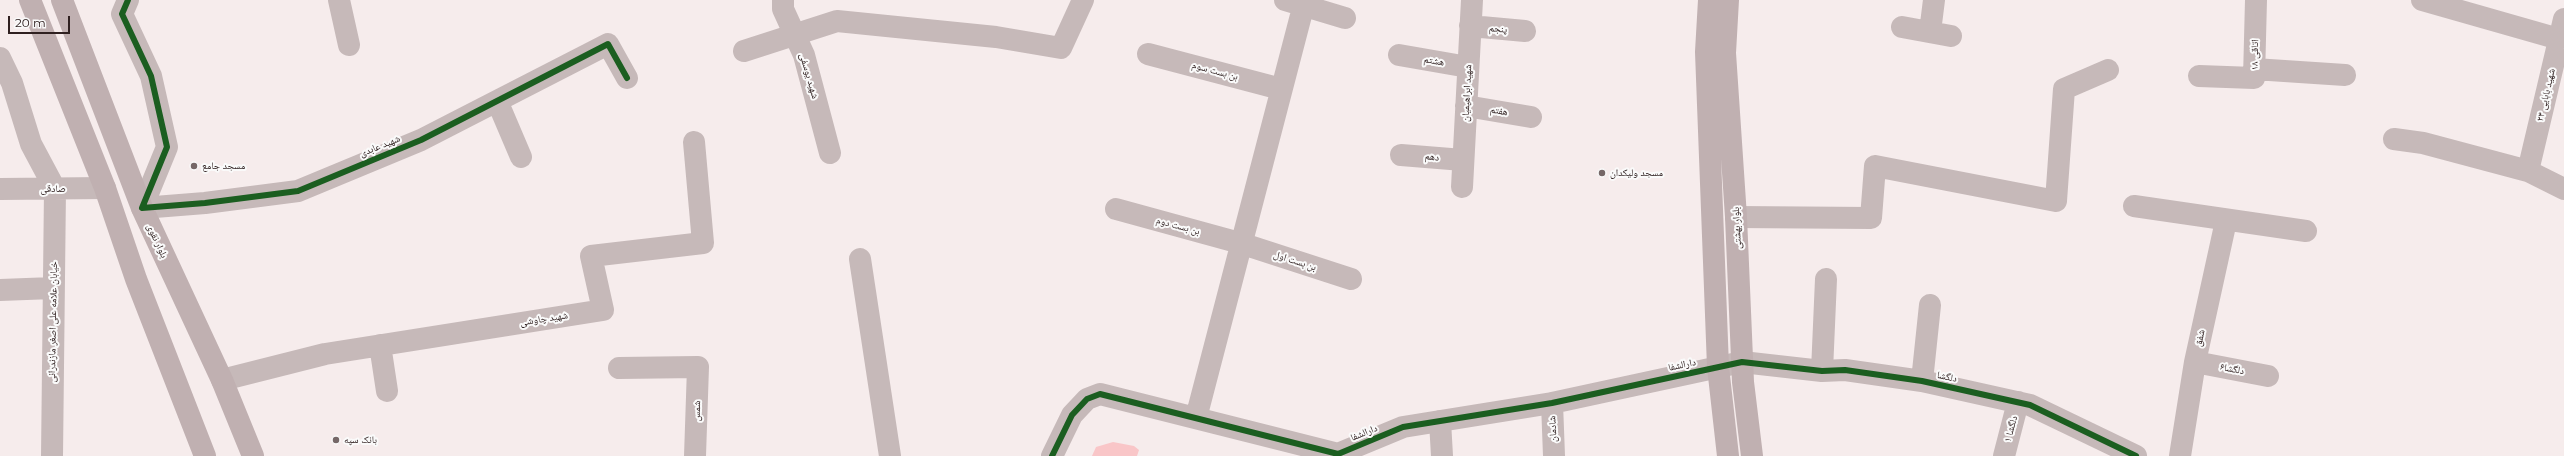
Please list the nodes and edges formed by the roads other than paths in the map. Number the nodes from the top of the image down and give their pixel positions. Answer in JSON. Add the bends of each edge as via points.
{"nodes":[{"id":1,"x":30,"y":0,"type":"edge"},
{"id":2,"x":62,"y":0,"type":"edge"},
{"id":3,"x":128,"y":0,"type":"edge"},
{"id":4,"x":339,"y":0,"type":"edge"},
{"id":5,"x":783,"y":0,"type":"edge"},
{"id":6,"x":1083,"y":0,"type":"edge"},
{"id":7,"x":1472,"y":0,"type":"edge"},
{"id":8,"x":1709,"y":0,"type":"edge"},
{"id":9,"x":1728,"y":0,"type":"edge"},
{"id":10,"x":1934,"y":0,"type":"edge"},
{"id":11,"x":2256,"y":0,"type":"edge"},
{"id":12,"x":2422,"y":0,"type":"edge"},
{"id":13,"x":1298,"y":2,"type":"edge"},
{"id":14,"x":1345,"y":18,"type":"dead end"},
{"id":15,"x":1470,"y":26,"type":"junction"},
{"id":16,"x":1902,"y":27,"type":"dead end"},
{"id":17,"x":2562,"y":29,"type":"edge"},
{"id":18,"x":1525,"y":31,"type":"dead end"},
{"id":19,"x":1930,"y":32,"type":"junction"},
{"id":20,"x":794,"y":35,"type":"junction"},
{"id":21,"x":1951,"y":36,"type":"dead end"},
{"id":22,"x":349,"y":45,"type":"dead end"},
{"id":23,"x":744,"y":51,"type":"dead end"},
{"id":24,"x":1148,"y":54,"type":"dead end"},
{"id":25,"x":1399,"y":55,"type":"dead end"},
{"id":26,"x":0,"y":58,"type":"edge"},
{"id":27,"x":1468,"y":66,"type":"junction"},
{"id":28,"x":1716,"y":67,"type":"junction"},
{"id":29,"x":2254,"y":69,"type":"junction"},
{"id":30,"x":2108,"y":70,"type":"dead end"},
{"id":31,"x":2345,"y":75,"type":"dead end"},
{"id":32,"x":2199,"y":76,"type":"dead end"},
{"id":33,"x":626,"y":78,"type":"dead end"},
{"id":34,"x":1281,"y":89,"type":"junction"},
{"id":35,"x":498,"y":103,"type":"junction"},
{"id":36,"x":1466,"y":106,"type":"junction"},
{"id":37,"x":1531,"y":117,"type":"dead end"},
{"id":38,"x":2394,"y":139,"type":"dead end"},
{"id":39,"x":694,"y":142,"type":"dead end"},
{"id":40,"x":830,"y":154,"type":"dead end"},
{"id":41,"x":1402,"y":154,"type":"dead end"},
{"id":42,"x":521,"y":157,"type":"dead end"},
{"id":43,"x":1464,"y":160,"type":"junction"},
{"id":44,"x":2528,"y":171,"type":"junction"},
{"id":45,"x":1462,"y":186,"type":"dead end"},
{"id":46,"x":105,"y":188,"type":"junction"},
{"id":47,"x":0,"y":189,"type":"edge"},
{"id":48,"x":55,"y":189,"type":"junction"},
{"id":49,"x":2564,"y":189,"type":"edge"},
{"id":50,"x":2134,"y":206,"type":"dead end"},
{"id":51,"x":142,"y":208,"type":"junction"},
{"id":52,"x":1116,"y":209,"type":"dead end"},
{"id":53,"x":1736,"y":217,"type":"junction"},
{"id":54,"x":2226,"y":221,"type":"junction"},
{"id":55,"x":2306,"y":231,"type":"dead end"},
{"id":56,"x":1240,"y":242,"type":"junction"},
{"id":57,"x":860,"y":259,"type":"dead end"},
{"id":58,"x":1351,"y":278,"type":"dead end"},
{"id":59,"x":1826,"y":278,"type":"dead end"},
{"id":60,"x":53,"y":288,"type":"junction"},
{"id":61,"x":0,"y":290,"type":"edge"},
{"id":62,"x":1930,"y":305,"type":"dead end"},
{"id":63,"x":380,"y":345,"type":"junction"},
{"id":64,"x":1742,"y":362,"type":"junction"},
{"id":65,"x":2195,"y":362,"type":"junction"},
{"id":66,"x":1718,"y":367,"type":"junction"},
{"id":67,"x":619,"y":368,"type":"dead end"},
{"id":68,"x":1822,"y":371,"type":"junction"},
{"id":69,"x":2268,"y":376,"type":"dead end"},
{"id":70,"x":222,"y":380,"type":"junction"},
{"id":71,"x":1922,"y":381,"type":"junction"},
{"id":72,"x":387,"y":391,"type":"dead end"},
{"id":73,"x":2018,"y":402,"type":"junction"},
{"id":74,"x":1552,"y":403,"type":"junction"},
{"id":75,"x":1196,"y":418,"type":"junction"},
{"id":76,"x":1440,"y":421,"type":"junction"},
{"id":77,"x":1352,"y":452,"type":"edge"},
{"id":78,"x":52,"y":456,"type":"edge"},
{"id":79,"x":205,"y":456,"type":"edge"},
{"id":80,"x":253,"y":456,"type":"edge"},
{"id":81,"x":695,"y":456,"type":"edge"},
{"id":82,"x":890,"y":456,"type":"edge"},
{"id":83,"x":1052,"y":456,"type":"edge"},
{"id":84,"x":1442,"y":456,"type":"edge"},
{"id":85,"x":1554,"y":456,"type":"edge"},
{"id":86,"x":1728,"y":456,"type":"edge"},
{"id":87,"x":1752,"y":456,"type":"edge"},
{"id":88,"x":2004,"y":456,"type":"edge"},
{"id":89,"x":2136,"y":456,"type":"edge"},
{"id":90,"x":2180,"y":456,"type":"edge"}],
"edges":[{"from":1,"to":46,"type":"main road"},
{"from":2,"to":51,"type":"main road","name":"بلوار نقوی"},
{"from":3,"to":51,"type":"street","via":[[122,14],[150,76],[167,147]]},
{"from":4,"to":22,"type":"street"},
{"from":5,"to":20,"type":"street","name":"شهید یوسفی","via":[[783,10]]},
{"from":6,"to":20,"type":"street","via":[[1061,48],[996,37],[838,21]]},
{"from":7,"to":15,"type":"street","name":"شهید ابراهیمیان"},
{"from":8,"to":28,"type":"main road","name":"بلوار بهشتی"},
{"from":9,"to":28,"type":"main road","name":"بلوار بهشتی"},
{"from":10,"to":19,"type":"street"},
{"from":11,"to":29,"type":"street","name":"اتاقی ۱۸"},
{"from":12,"to":17,"type":"street"},
{"from":13,"to":14,"type":"street"},
{"from":13,"to":34,"type":"street"},
{"from":15,"to":18,"type":"street","name":"پنجم"},
{"from":15,"to":27,"type":"street","name":"شهید ابراهیمیان"},
{"from":16,"to":19,"type":"street"},
{"from":17,"to":44,"type":"street","name":"شهید بابایی ۲۴"},
{"from":19,"to":21,"type":"street"},
{"from":20,"to":23,"type":"street"},
{"from":20,"to":40,"type":"street","name":"شهید یوسفی","via":[[804,55]]},
{"from":24,"to":34,"type":"street","name":"بن بست سوم"},
{"from":25,"to":27,"type":"street","name":"هشتم"},
{"from":26,"to":48,"type":"street","via":[[12,83],[31,144]]},
{"from":27,"to":36,"type":"street","name":"شهید ابراهیمیان"},
{"from":28,"to":53,"type":"main road","name":"بلوار بهشتی"},
{"from":28,"to":66,"type":"main road","name":"بلوار بهشتی"},
{"from":29,"to":31,"type":"street"},
{"from":29,"to":32,"type":"street","name":"اتاقی ۱۸","via":[[2254,78]]},
{"from":30,"to":53,"type":"street","via":[[2064,88],[2056,201],[1875,166],[1871,218]]},
{"from":33,"to":35,"type":"street","name":"شهید عابدی","via":[[608,44]]},
{"from":34,"to":56,"type":"street"},
{"from":35,"to":42,"type":"street"},
{"from":35,"to":51,"type":"street","name":"شهید عابدی","via":[[421,140],[298,191]]},
{"from":36,"to":37,"type":"street","name":"هفتم"},
{"from":36,"to":43,"type":"street","name":"شهید ابراهیمیان"},
{"from":38,"to":44,"type":"street","via":[[2424,143]]},
{"from":39,"to":63,"type":"street","name":"شهید چاوشی","via":[[703,243],[591,256],[603,310]]},
{"from":41,"to":43,"type":"street","name":"دهم"},
{"from":43,"to":45,"type":"street","name":"شهید ابراهیمیان"},
{"from":44,"to":49,"type":"street"},
{"from":46,"to":48,"type":"street","name":"صادقی"},
{"from":46,"to":79,"type":"main road","via":[[136,279]]},
{"from":47,"to":48,"type":"street","name":"صادقی"},
{"from":48,"to":60,"type":"street","name":"خیابان علامه علی اصغر مازندرانی"},
{"from":50,"to":54,"type":"street"},
{"from":51,"to":70,"type":"main road","name":"بلوار نقوی"},
{"from":52,"to":56,"type":"street","name":"بن بست دوم"},
{"from":53,"to":64,"type":"main road","name":"بلوار بهشتی"},
{"from":54,"to":55,"type":"street"},
{"from":54,"to":65,"type":"street","name":"شفق"},
{"from":56,"to":58,"type":"street","name":"بن بست اول"},
{"from":56,"to":75,"type":"street"},
{"from":57,"to":82,"type":"street"},
{"from":59,"to":68,"type":"street"},
{"from":60,"to":61,"type":"street"},
{"from":60,"to":78,"type":"street","name":"خیابان علامه علی اصغر مازندرانی"},
{"from":62,"to":71,"type":"street"},
{"from":63,"to":70,"type":"street","name":"شهید چاوشی","via":[[325,354]]},
{"from":63,"to":72,"type":"street"},
{"from":64,"to":66,"type":"street","name":"دارالشفا"},
{"from":64,"to":68,"type":"street","name":"دلگشا"},
{"from":64,"to":87,"type":"main road","name":"بلوار بهشتی"},
{"from":65,"to":69,"type":"street","name":"دلگشا۶"},
{"from":65,"to":90,"type":"street","name":"شفق"},
{"from":66,"to":74,"type":"street","name":"دارالشفا"},
{"from":66,"to":86,"type":"main road","name":"بلوار بهشتی"},
{"from":67,"to":81,"type":"street","name":"شمس","via":[[698,367]]},
{"from":68,"to":71,"type":"street","name":"دلگشا","via":[[1844,370]]},
{"from":70,"to":80,"type":"main road","name":"بلوار نقوی"},
{"from":71,"to":73,"type":"street","name":"دلگشا"},
{"from":73,"to":88,"type":"street","name":"دلگشا ۱"},
{"from":73,"to":89,"type":"street","name":"دلگشا","via":[[2030,405]]},
{"from":74,"to":76,"type":"street","name":"دارالشفا"},
{"from":74,"to":85,"type":"street","name":"شادمان"},
{"from":75,"to":77,"type":"street","name":"دارالشفا","via":[[1338,454]]},
{"from":75,"to":83,"type":"street","name":"دارالشفا","via":[[1100,394],[1087,399],[1072,415]]},
{"from":76,"to":77,"type":"street","name":"دارالشفا","via":[[1403,427]]},
{"from":76,"to":84,"type":"street"}]}
